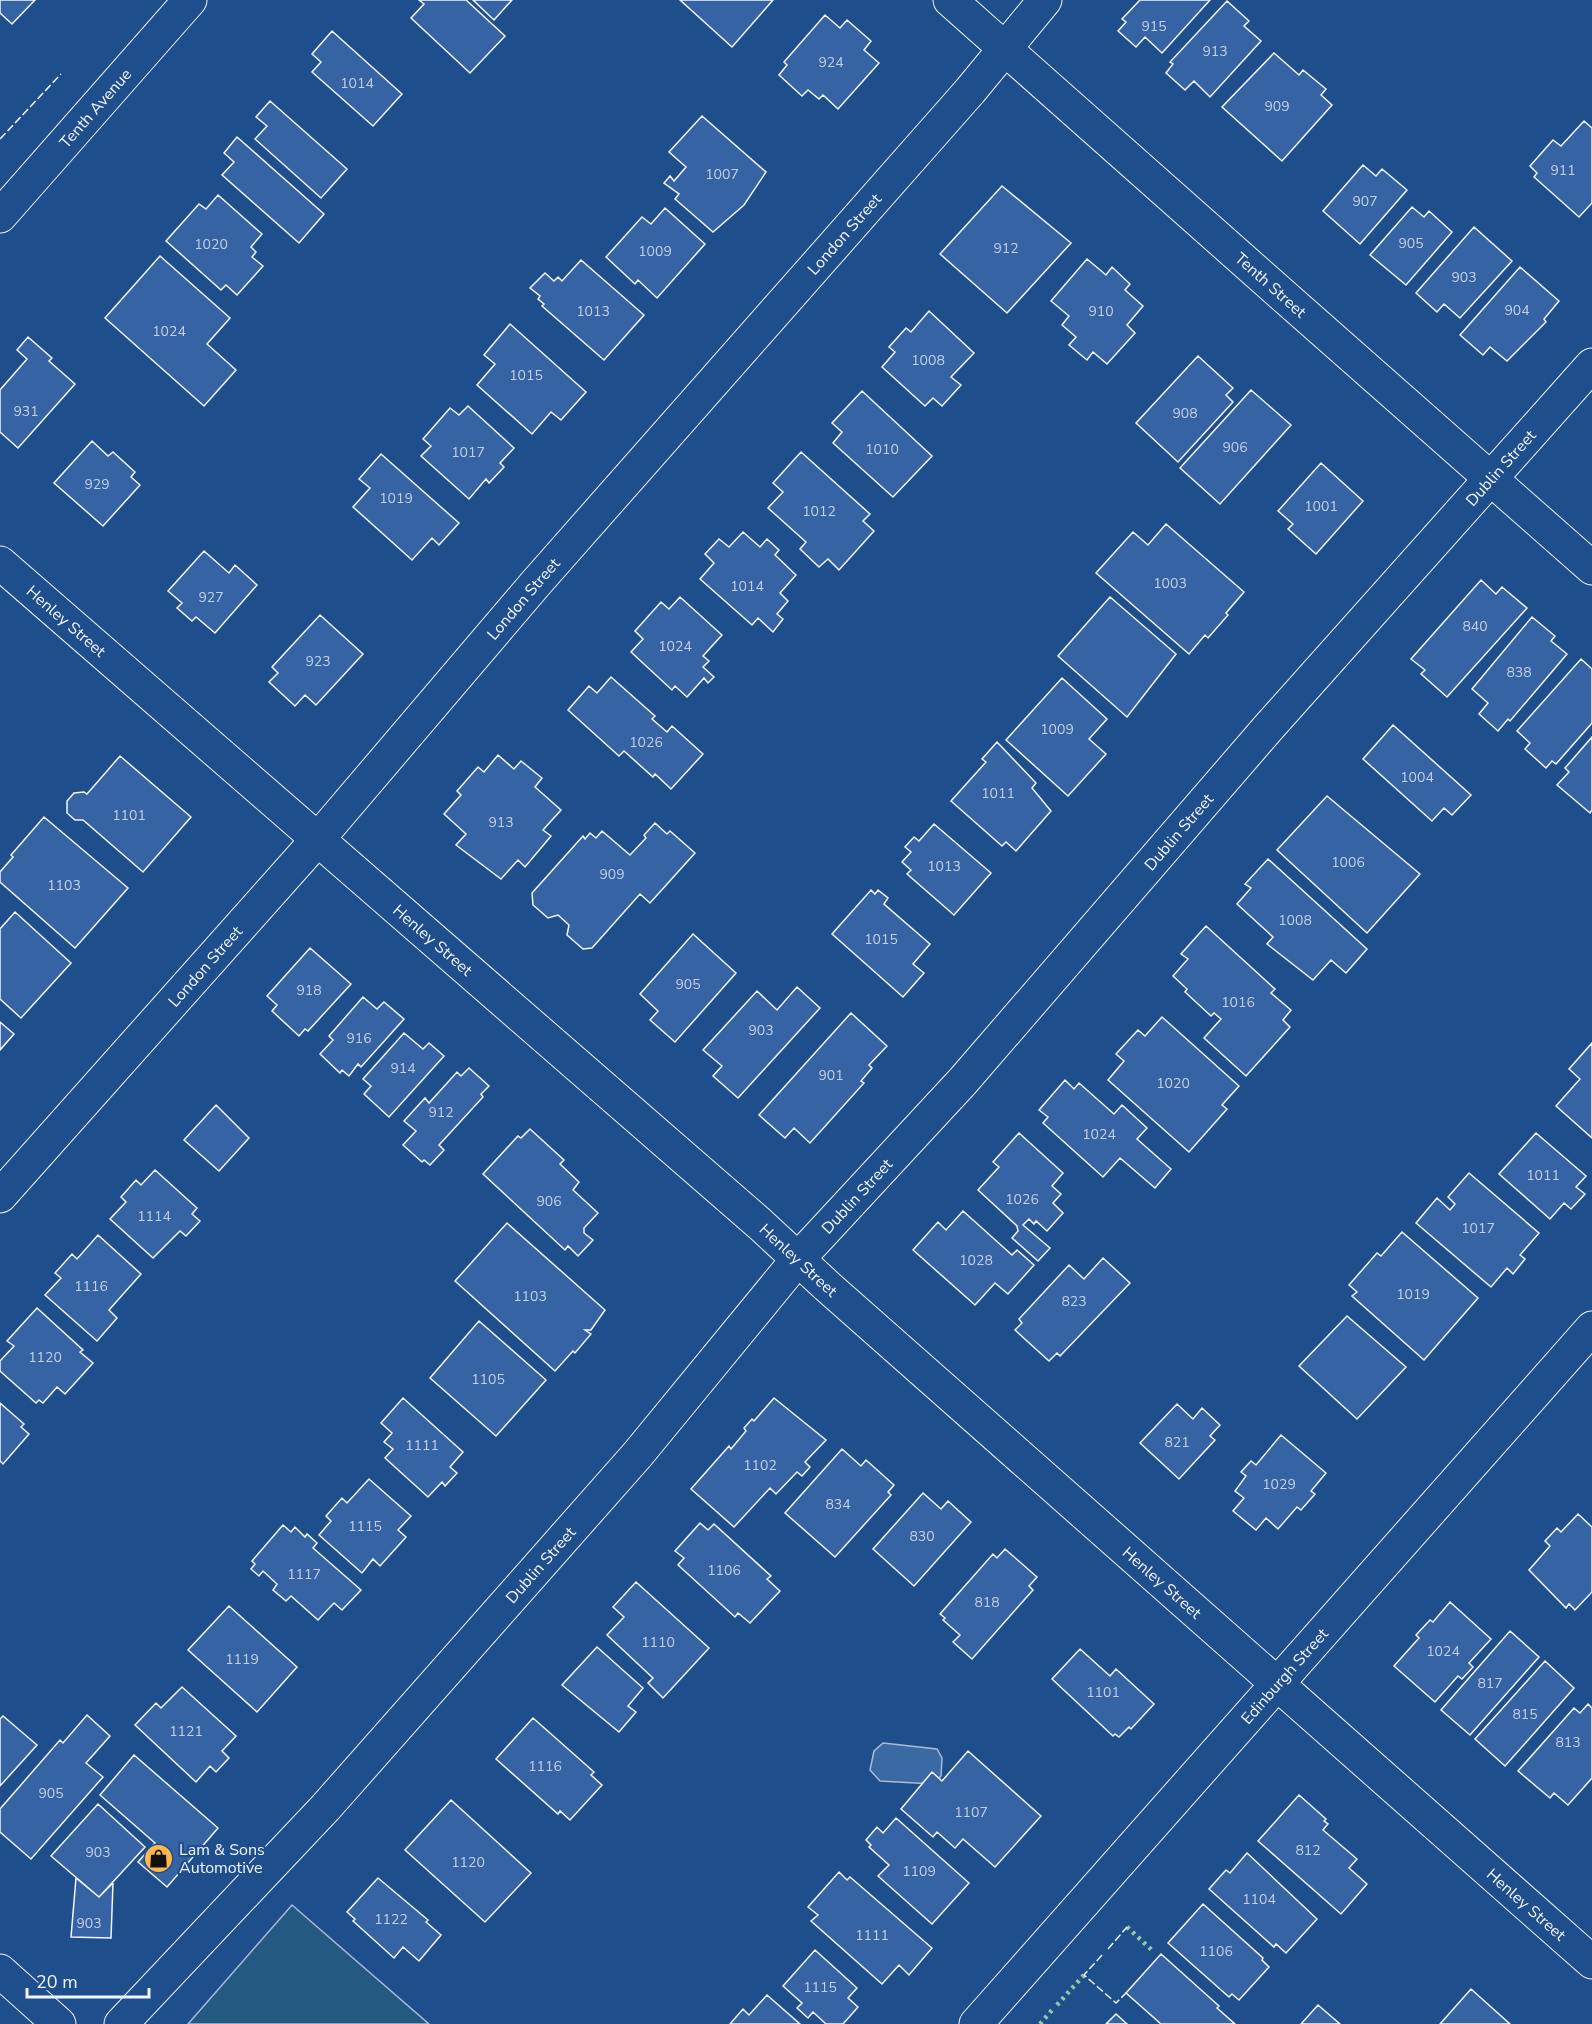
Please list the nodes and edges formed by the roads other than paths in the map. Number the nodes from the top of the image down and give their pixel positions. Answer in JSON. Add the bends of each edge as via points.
{"nodes":[{"id":1,"x":190,"y":0,"type":"edge"},
{"id":2,"x":950,"y":0,"type":"edge"},
{"id":3,"x":1045,"y":0,"type":"edge"},
{"id":4,"x":1005,"y":49,"type":"junction"},
{"id":5,"x":0,"y":216,"type":"edge"},
{"id":6,"x":1592,"y":365,"type":"edge"},
{"id":7,"x":1491,"y":479,"type":"junction"},
{"id":8,"x":0,"y":563,"type":"edge"},
{"id":9,"x":1592,"y":567,"type":"edge"},
{"id":10,"x":318,"y":839,"type":"junction"},
{"id":11,"x":0,"y":1196,"type":"edge"},
{"id":12,"x":798,"y":1258,"type":"junction"},
{"id":13,"x":1592,"y":1328,"type":"edge"},
{"id":14,"x":1277,"y":1683,"type":"junction"},
{"id":15,"x":1592,"y":1962,"type":"edge"},
{"id":16,"x":0,"y":1971,"type":"edge"},
{"id":17,"x":59,"y":2024,"type":"edge"},
{"id":18,"x":121,"y":2024,"type":"edge"},
{"id":19,"x":976,"y":2024,"type":"edge"}],
"edges":[{"from":1,"to":5,"type":"street","name":"Tenth Avenue"},
{"from":2,"to":4,"type":"street","name":"Tenth Street"},
{"from":3,"to":4,"type":"street","name":"London Street"},
{"from":4,"to":7,"type":"street","name":"Tenth Street"},
{"from":4,"to":10,"type":"street","name":"London Street","via":[[536,583]]},
{"from":6,"to":7,"type":"street","name":"Dublin Street"},
{"from":7,"to":9,"type":"street","name":"Tenth Street"},
{"from":7,"to":12,"type":"street","name":"Dublin Street","via":[[1268,728],[963,1081]]},
{"from":8,"to":10,"type":"street","name":"Henley Street"},
{"from":10,"to":11,"type":"street","name":"London Street"},
{"from":10,"to":12,"type":"street","name":"Henley Street"},
{"from":12,"to":14,"type":"street","name":"Henley Street"},
{"from":12,"to":18,"type":"street","name":"Dublin Street","via":[[630,1463],[326,1807]]},
{"from":13,"to":14,"type":"street","name":"Edinburgh Street"},
{"from":14,"to":15,"type":"street","name":"Henley Street"},
{"from":14,"to":19,"type":"street","name":"Edinburgh Street"},
{"from":16,"to":17,"type":"street"}]}
